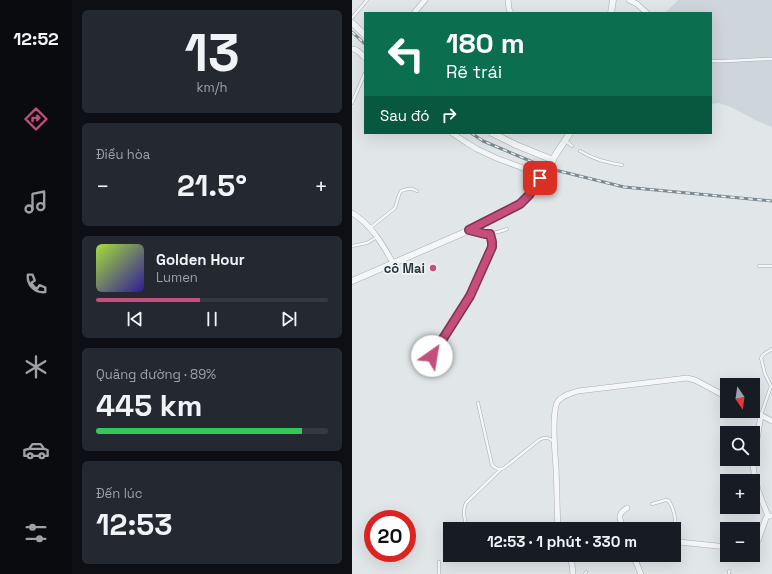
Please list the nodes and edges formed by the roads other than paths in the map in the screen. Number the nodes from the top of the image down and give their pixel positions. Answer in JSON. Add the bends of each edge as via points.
{"nodes":[{"id":1,"x":367,"y":0,"type":"edge"},
{"id":2,"x":425,"y":0,"type":"edge"},
{"id":3,"x":508,"y":0,"type":"edge"},
{"id":4,"x":612,"y":0,"type":"edge"},
{"id":5,"x":629,"y":0,"type":"edge"},
{"id":6,"x":639,"y":2,"type":"edge"},
{"id":7,"x":415,"y":12,"type":"edge"},
{"id":8,"x":510,"y":12,"type":"edge"},
{"id":9,"x":611,"y":12,"type":"edge"},
{"id":10,"x":647,"y":12,"type":"edge"},
{"id":11,"x":352,"y":18,"type":"edge"},
{"id":12,"x":352,"y":23,"type":"edge"},
{"id":13,"x":364,"y":35,"type":"edge"},
{"id":14,"x":353,"y":48,"type":"edge"},
{"id":15,"x":364,"y":57,"type":"edge"},
{"id":16,"x":772,"y":59,"type":"edge"},
{"id":17,"x":712,"y":61,"type":"edge"},
{"id":18,"x":364,"y":75,"type":"edge"},
{"id":19,"x":352,"y":103,"type":"edge"},
{"id":20,"x":454,"y":134,"type":"edge"},
{"id":21,"x":494,"y":134,"type":"edge"},
{"id":22,"x":569,"y":134,"type":"edge"},
{"id":23,"x":565,"y":141,"type":"junction"},
{"id":24,"x":572,"y":146,"type":"dead end"},
{"id":25,"x":580,"y":151,"type":"dead end"},
{"id":26,"x":552,"y":160,"type":"junction"},
{"id":27,"x":622,"y":165,"type":"dead end"},
{"id":28,"x":540,"y":178,"type":"junction"},
{"id":29,"x":417,"y":191,"type":"dead end"},
{"id":30,"x":352,"y":213,"type":"edge"},
{"id":31,"x":370,"y":228,"type":"junction"},
{"id":32,"x":507,"y":229,"type":"dead end"},
{"id":33,"x":469,"y":230,"type":"junction"},
{"id":34,"x":490,"y":234,"type":"junction"},
{"id":35,"x":376,"y":238,"type":"junction"},
{"id":36,"x":352,"y":246,"type":"edge"},
{"id":37,"x":393,"y":263,"type":"junction"},
{"id":38,"x":759,"y":266,"type":"dead end"},
{"id":39,"x":772,"y":266,"type":"edge"},
{"id":40,"x":352,"y":281,"type":"edge"},
{"id":41,"x":772,"y":348,"type":"edge"},
{"id":42,"x":432,"y":356,"type":"dead end"},
{"id":43,"x":720,"y":393,"type":"edge"},
{"id":44,"x":478,"y":403,"type":"dead end"},
{"id":45,"x":761,"y":415,"type":"junction"},
{"id":46,"x":772,"y":421,"type":"edge"},
{"id":47,"x":554,"y":442,"type":"junction"},
{"id":48,"x":500,"y":470,"type":"junction"},
{"id":49,"x":652,"y":504,"type":"dead end"},
{"id":50,"x":627,"y":508,"type":"dead end"},
{"id":51,"x":770,"y":516,"type":"edge"},
{"id":52,"x":466,"y":522,"type":"edge"},
{"id":53,"x":558,"y":522,"type":"edge"},
{"id":54,"x":621,"y":522,"type":"edge"},
{"id":55,"x":676,"y":522,"type":"edge"},
{"id":56,"x":760,"y":535,"type":"edge"},
{"id":57,"x":681,"y":542,"type":"edge"},
{"id":58,"x":720,"y":546,"type":"edge"},
{"id":59,"x":439,"y":562,"type":"dead end"},
{"id":60,"x":571,"y":562,"type":"edge"},
{"id":61,"x":636,"y":562,"type":"edge"},
{"id":62,"x":439,"y":574,"type":"edge"},
{"id":63,"x":573,"y":574,"type":"edge"},
{"id":64,"x":641,"y":574,"type":"edge"}],
"edges":[{"from":1,"to":11,"type":"lane"},
{"from":2,"to":7,"type":"street"},
{"from":3,"to":8,"type":"street"},
{"from":4,"to":9,"type":"street"},
{"from":5,"to":6,"type":"street"},
{"from":6,"to":10,"type":"street"},
{"from":12,"to":13,"type":"street"},
{"from":14,"to":15,"type":"street"},
{"from":16,"to":17,"type":"lane"},
{"from":18,"to":19,"type":"lane"},
{"from":20,"to":28,"type":"street","via":[[477,149]]},
{"from":21,"to":26,"type":"street"},
{"from":22,"to":23,"type":"street"},
{"from":23,"to":24,"type":"lane"},
{"from":23,"to":26,"type":"street"},
{"from":25,"to":27,"type":"lane","via":[[598,160]]},
{"from":26,"to":28,"type":"street"},
{"from":28,"to":33,"type":"street","via":[[520,204]]},
{"from":29,"to":31,"type":"lane","via":[[411,188],[401,191],[395,208]]},
{"from":30,"to":31,"type":"street"},
{"from":31,"to":35,"type":"street"},
{"from":32,"to":34,"type":"lane"},
{"from":33,"to":34,"type":"lane"},
{"from":33,"to":37,"type":"street"},
{"from":34,"to":42,"type":"lane","via":[[492,247],[470,296]]},
{"from":35,"to":36,"type":"lane"},
{"from":35,"to":37,"type":"street"},
{"from":37,"to":40,"type":"street"},
{"from":38,"to":39,"type":"lane"},
{"from":41,"to":45,"type":"lane","via":[[761,358],[771,386]]},
{"from":43,"to":47,"type":"street","via":[[687,378],[578,391],[563,396],[558,401],[555,409]]},
{"from":44,"to":48,"type":"lane","via":[[492,465]]},
{"from":45,"to":46,"type":"street"},
{"from":45,"to":51,"type":"street","via":[[753,464],[758,490]]},
{"from":47,"to":48,"type":"lane","via":[[548,438],[539,440]]},
{"from":47,"to":53,"type":"street"},
{"from":48,"to":52,"type":"lane","via":[[466,503],[463,512]]},
{"from":49,"to":55,"type":"lane","via":[[669,501]]},
{"from":50,"to":54,"type":"street","via":[[619,516]]},
{"from":51,"to":56,"type":"street","via":[[766,518]]},
{"from":57,"to":58,"type":"street"},
{"from":59,"to":62,"type":"lane"},
{"from":60,"to":63,"type":"street"},
{"from":61,"to":64,"type":"street"}]}
